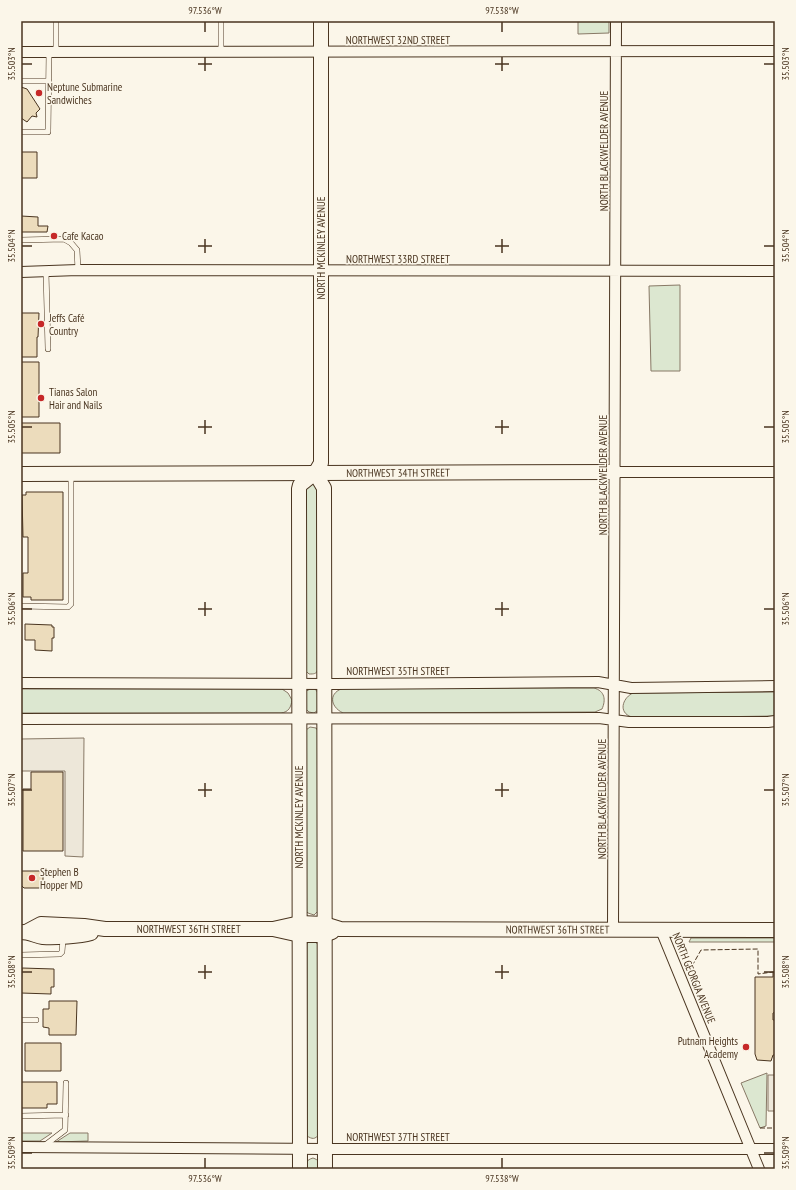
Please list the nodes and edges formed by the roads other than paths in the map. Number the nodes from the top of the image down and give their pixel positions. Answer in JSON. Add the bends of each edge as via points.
{"nodes":[{"id":1,"x":56,"y":21,"type":"edge"},
{"id":2,"x":221,"y":21,"type":"edge"},
{"id":3,"x":321,"y":21,"type":"edge"},
{"id":4,"x":616,"y":21,"type":"edge"},
{"id":5,"x":616,"y":51,"type":"junction"},
{"id":6,"x":775,"y":51,"type":"edge"},
{"id":7,"x":21,"y":52,"type":"edge"},
{"id":8,"x":53,"y":52,"type":"junction"},
{"id":9,"x":221,"y":52,"type":"junction"},
{"id":10,"x":321,"y":52,"type":"junction"},
{"id":11,"x":21,"y":81,"type":"edge"},
{"id":12,"x":49,"y":82,"type":"junction"},
{"id":13,"x":21,"y":132,"type":"edge"},
{"id":14,"x":21,"y":240,"type":"edge"},
{"id":15,"x":78,"y":270,"type":"junction"},
{"id":16,"x":321,"y":271,"type":"junction"},
{"id":17,"x":615,"y":271,"type":"junction"},
{"id":18,"x":775,"y":271,"type":"edge"},
{"id":19,"x":21,"y":272,"type":"edge"},
{"id":20,"x":46,"y":272,"type":"junction"},
{"id":21,"x":48,"y":349,"type":"dead end"},
{"id":22,"x":615,"y":472,"type":"junction"},
{"id":23,"x":775,"y":472,"type":"edge"},
{"id":24,"x":315,"y":473,"type":"junction"},
{"id":25,"x":21,"y":474,"type":"edge"},
{"id":26,"x":70,"y":474,"type":"junction"},
{"id":27,"x":21,"y":606,"type":"edge"},
{"id":28,"x":21,"y":683,"type":"edge"},
{"id":29,"x":300,"y":683,"type":"junction"},
{"id":30,"x":323,"y":684,"type":"junction"},
{"id":31,"x":614,"y":685,"type":"junction"},
{"id":32,"x":775,"y":686,"type":"edge"},
{"id":33,"x":299,"y":718,"type":"junction"},
{"id":34,"x":21,"y":719,"type":"edge"},
{"id":35,"x":324,"y":719,"type":"junction"},
{"id":36,"x":614,"y":720,"type":"junction"},
{"id":37,"x":775,"y":721,"type":"edge"},
{"id":38,"x":105,"y":929,"type":"junction"},
{"id":39,"x":300,"y":929,"type":"junction"},
{"id":40,"x":324,"y":929,"type":"junction"},
{"id":41,"x":614,"y":930,"type":"junction"},
{"id":42,"x":661,"y":930,"type":"junction"},
{"id":43,"x":775,"y":930,"type":"edge"},
{"id":44,"x":23,"y":932,"type":"edge"},
{"id":45,"x":63,"y":936,"type":"junction"},
{"id":46,"x":21,"y":955,"type":"edge"},
{"id":47,"x":21,"y":1020,"type":"edge"},
{"id":48,"x":36,"y":1020,"type":"dead end"},
{"id":49,"x":66,"y":1084,"type":"dead end"},
{"id":50,"x":66,"y":1115,"type":"junction"},
{"id":51,"x":21,"y":1116,"type":"edge"},
{"id":52,"x":21,"y":1148,"type":"edge"},
{"id":53,"x":42,"y":1148,"type":"junction"},
{"id":54,"x":300,"y":1149,"type":"junction"},
{"id":55,"x":324,"y":1149,"type":"junction"},
{"id":56,"x":750,"y":1149,"type":"junction"},
{"id":57,"x":775,"y":1149,"type":"edge"},
{"id":58,"x":300,"y":1169,"type":"edge"},
{"id":59,"x":325,"y":1169,"type":"edge"},
{"id":60,"x":759,"y":1169,"type":"edge"}],
"edges":[{"from":1,"to":8,"type":"lane"},
{"from":2,"to":9,"type":"lane"},
{"from":3,"to":10,"type":"street","name":"NORTH MCKINLEY AVENUE"},
{"from":4,"to":5,"type":"street","name":"NORTH BLACKWELDER AVENUE"},
{"from":5,"to":6,"type":"street","name":"NORTHWEST 32ND STREET"},
{"from":5,"to":10,"type":"street","name":"NORTHWEST 32ND STREET"},
{"from":5,"to":17,"type":"street","name":"NORTH BLACKWELDER AVENUE"},
{"from":7,"to":8,"type":"street","name":"NORTHWEST 32ND STREET"},
{"from":8,"to":9,"type":"street","name":"NORTHWEST 32ND STREET"},
{"from":8,"to":12,"type":"lane"},
{"from":9,"to":10,"type":"street","name":"NORTHWEST 32ND STREET"},
{"from":10,"to":16,"type":"street","name":"NORTH MCKINLEY AVENUE"},
{"from":11,"to":12,"type":"lane"},
{"from":12,"to":13,"type":"lane","via":[[48,132]]},
{"from":14,"to":15,"type":"lane","via":[[64,239],[77,250]]},
{"from":15,"to":16,"type":"street","name":"NORTHWEST 33RD STREET"},
{"from":15,"to":20,"type":"street","name":"NORTHWEST 33RD STREET"},
{"from":16,"to":17,"type":"street","name":"NORTHWEST 33RD STREET"},
{"from":16,"to":24,"type":"street","name":"NORTH MCKINLEY AVENUE","via":[[321,463]]},
{"from":17,"to":18,"type":"street","name":"NORTHWEST 33RD STREET"},
{"from":17,"to":22,"type":"street","name":"NORTH BLACKWELDER AVENUE"},
{"from":19,"to":20,"type":"street","name":"NORTHWEST 33RD STREET"},
{"from":20,"to":21,"type":"lane"},
{"from":22,"to":23,"type":"street","name":"NORTHWEST 34TH STREET"},
{"from":22,"to":24,"type":"street","name":"NORTHWEST 34TH STREET"},
{"from":22,"to":31,"type":"street","name":"NORTH BLACKWELDER AVENUE"},
{"from":24,"to":26,"type":"street","name":"NORTHWEST 34TH STREET"},
{"from":24,"to":29,"type":"street","name":"NORTH MCKINLEY AVENUE","via":[[300,485],[299,489]]},
{"from":24,"to":30,"type":"street","via":[[324,488]]},
{"from":25,"to":26,"type":"street","name":"NORTHWEST 34TH STREET"},
{"from":26,"to":27,"type":"lane","via":[[71,604],[68,607]]},
{"from":28,"to":29,"type":"street","name":"NORTHWEST 35TH STREET"},
{"from":29,"to":30,"type":"street","name":"NORTHWEST 35TH STREET"},
{"from":29,"to":33,"type":"street","name":"NORTH MCKINLEY AVENUE"},
{"from":30,"to":31,"type":"street","name":"NORTHWEST 35TH STREET","via":[[598,682]]},
{"from":30,"to":35,"type":"street"},
{"from":31,"to":32,"type":"street","name":"NORTHWEST 35TH STREET","via":[[631,688]]},
{"from":31,"to":36,"type":"street","name":"NORTH BLACKWELDER AVENUE"},
{"from":33,"to":34,"type":"street"},
{"from":33,"to":35,"type":"street"},
{"from":33,"to":39,"type":"street","name":"NORTH MCKINLEY AVENUE"},
{"from":35,"to":36,"type":"street"},
{"from":35,"to":40,"type":"street"},
{"from":36,"to":37,"type":"street"},
{"from":36,"to":41,"type":"street","name":"NORTH BLACKWELDER AVENUE"},
{"from":38,"to":39,"type":"street","name":"NORTHWEST 36TH STREET"},
{"from":38,"to":44,"type":"street","name":"NORTHWEST 36TH STREET","via":[[41,924]]},
{"from":38,"to":45,"type":"street","name":"NORTHWEST 36TH STREET"},
{"from":39,"to":40,"type":"street","name":"NORTHWEST 36TH STREET"},
{"from":39,"to":54,"type":"street","name":"NORTH MCKINLEY AVENUE"},
{"from":40,"to":41,"type":"street","name":"NORTHWEST 36TH STREET"},
{"from":40,"to":55,"type":"street"},
{"from":41,"to":42,"type":"street","name":"NORTHWEST 36TH STREET"},
{"from":42,"to":43,"type":"street","name":"NORTHWEST 36TH STREET"},
{"from":42,"to":56,"type":"street","name":"NORTH GEORGIA AVENUE"},
{"from":44,"to":45,"type":"street","name":"NORTHWEST 36TH STREET","via":[[42,937]]},
{"from":45,"to":46,"type":"lane","via":[[60,954]]},
{"from":47,"to":48,"type":"lane"},
{"from":49,"to":50,"type":"lane"},
{"from":50,"to":51,"type":"lane"},
{"from":50,"to":53,"type":"lane","via":[[65,1130]]},
{"from":52,"to":53,"type":"street","name":"NORTHWEST 37TH STREET"},
{"from":53,"to":54,"type":"street","name":"NORTHWEST 37TH STREET"},
{"from":54,"to":55,"type":"street","name":"NORTHWEST 37TH STREET"},
{"from":54,"to":58,"type":"street","name":"NORTH MCKINLEY AVENUE"},
{"from":55,"to":56,"type":"street","name":"NORTHWEST 37TH STREET"},
{"from":55,"to":59,"type":"street"},
{"from":56,"to":57,"type":"street","name":"NORTHWEST 37TH STREET"},
{"from":56,"to":60,"type":"street","name":"NORTH GEORGIA AVENUE"}]}
